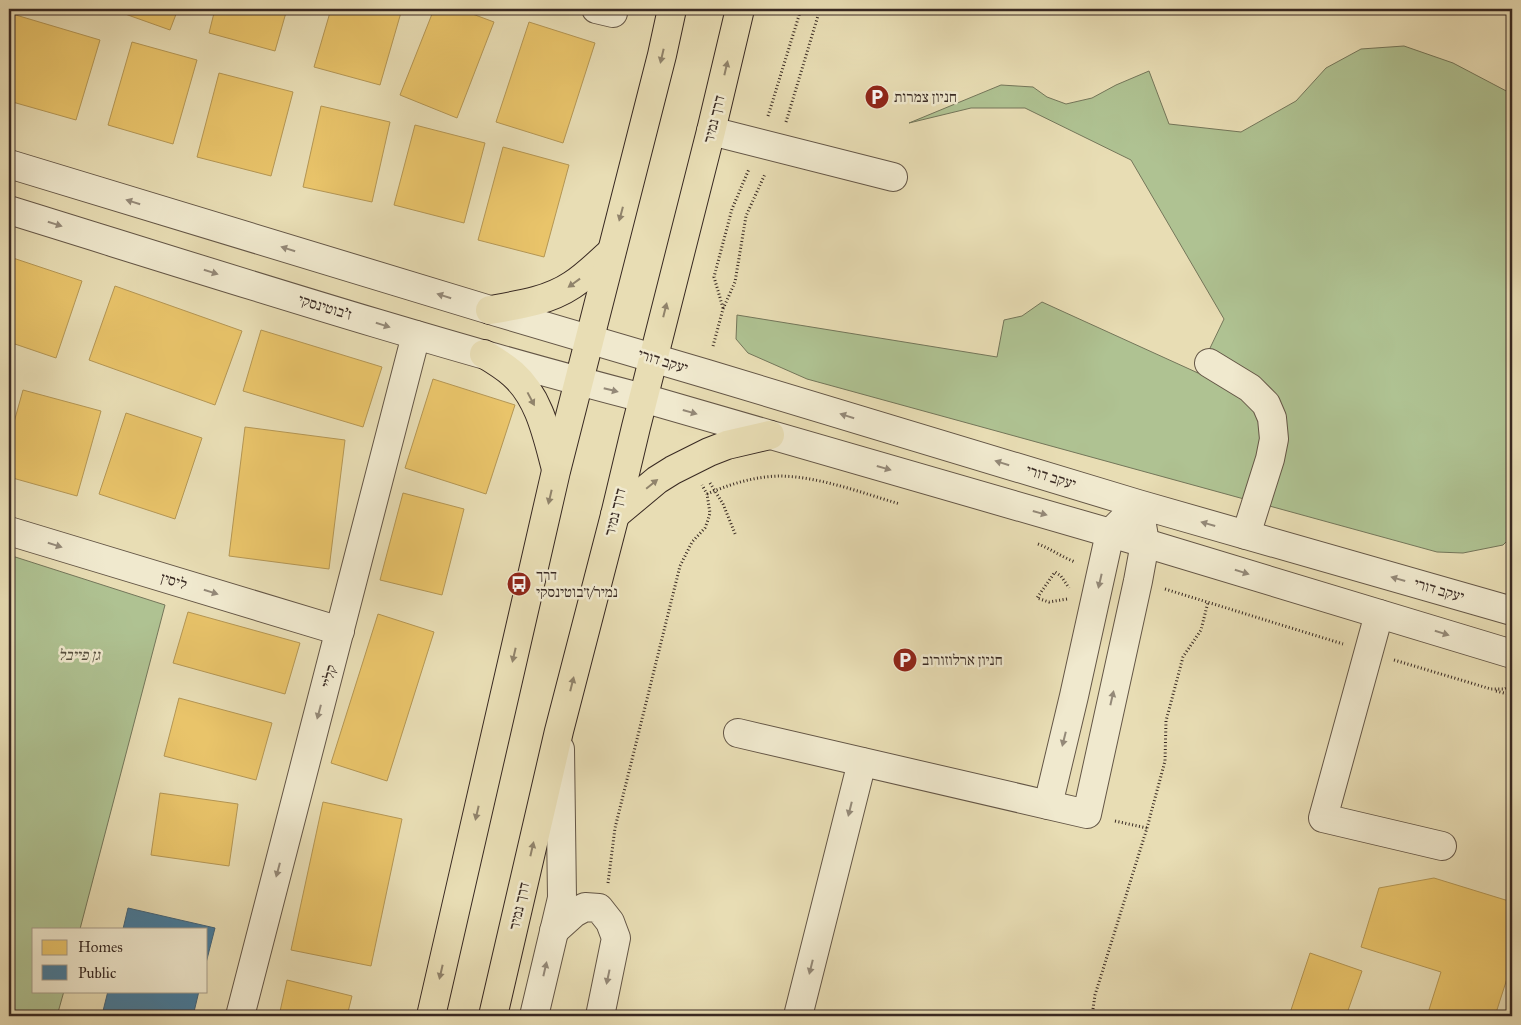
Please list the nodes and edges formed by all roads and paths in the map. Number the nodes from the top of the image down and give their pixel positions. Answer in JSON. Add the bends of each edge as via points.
{"nodes":[{"id":1,"x":672,"y":9,"type":"edge"},
{"id":2,"x":740,"y":9,"type":"edge"},
{"id":3,"x":711,"y":131,"type":"junction"},
{"id":4,"x":9,"y":164,"type":"edge"},
{"id":5,"x":893,"y":178,"type":"dead end"},
{"id":6,"x":9,"y":210,"type":"edge"},
{"id":7,"x":611,"y":252,"type":"junction"},
{"id":8,"x":723,"y":309,"type":"dead end"},
{"id":9,"x":490,"y":310,"type":"junction"},
{"id":10,"x":416,"y":335,"type":"junction"},
{"id":11,"x":590,"y":339,"type":"junction"},
{"id":12,"x":715,"y":340,"type":"dead end"},
{"id":13,"x":484,"y":354,"type":"junction"},
{"id":14,"x":654,"y":358,"type":"junction"},
{"id":15,"x":1209,"y":363,"type":"dead end"},
{"id":16,"x":578,"y":381,"type":"junction"},
{"id":17,"x":643,"y":398,"type":"junction"},
{"id":18,"x":770,"y":435,"type":"junction"},
{"id":19,"x":696,"y":459,"type":"junction"},
{"id":20,"x":556,"y":471,"type":"junction"},
{"id":21,"x":707,"y":494,"type":"dead end"},
{"id":22,"x":1138,"y":504,"type":"junction"},
{"id":23,"x":615,"y":515,"type":"junction"},
{"id":24,"x":9,"y":531,"type":"edge"},
{"id":25,"x":1110,"y":533,"type":"junction"},
{"id":26,"x":1246,"y":535,"type":"junction"},
{"id":27,"x":736,"y":536,"type":"dead end"},
{"id":28,"x":1145,"y":543,"type":"junction"},
{"id":29,"x":1069,"y":589,"type":"dead end"},
{"id":30,"x":1070,"y":599,"type":"dead end"},
{"id":31,"x":1208,"y":602,"type":"dead end"},
{"id":32,"x":1512,"y":612,"type":"edge"},
{"id":33,"x":1379,"y":614,"type":"junction"},
{"id":34,"x":340,"y":631,"type":"junction"},
{"id":35,"x":1512,"y":654,"type":"edge"},
{"id":36,"x":1491,"y":689,"type":"dead end"},
{"id":37,"x":1512,"y":695,"type":"edge"},
{"id":38,"x":560,"y":731,"type":"junction"},
{"id":39,"x":738,"y":733,"type":"dead end"},
{"id":40,"x":862,"y":762,"type":"junction"},
{"id":41,"x":1048,"y":805,"type":"junction"},
{"id":42,"x":1087,"y":814,"type":"junction"},
{"id":43,"x":1147,"y":828,"type":"junction"},
{"id":44,"x":1442,"y":846,"type":"dead end"},
{"id":45,"x":604,"y":914,"type":"junction"},
{"id":46,"x":554,"y":931,"type":"junction"},
{"id":47,"x":240,"y":1016,"type":"edge"},
{"id":48,"x":431,"y":1016,"type":"edge"},
{"id":49,"x":493,"y":1016,"type":"edge"},
{"id":50,"x":534,"y":1016,"type":"edge"},
{"id":51,"x":600,"y":1016,"type":"edge"},
{"id":52,"x":798,"y":1016,"type":"edge"},
{"id":53,"x":1092,"y":1016,"type":"edge"}],
"edges":[{"from":1,"to":7,"type":"main road","one_way":true},
{"from":3,"to":2,"type":"main road","name":"דרך נמיר","one_way":true},
{"from":3,"to":5,"type":"street"},
{"from":14,"to":3,"type":"main road","name":"דרך נמיר","one_way":true},
{"from":9,"to":4,"type":"street","one_way":true},
{"from":6,"to":10,"type":"street","name":"ז'בוטינסקי","one_way":true},
{"from":7,"to":9,"type":"main road","one_way":true,"via":[[559,293],[530,304]]},
{"from":7,"to":11,"type":"main road"},
{"from":8,"to":12,"type":"path"},
{"from":9,"to":11,"type":"street"},
{"from":10,"to":13,"type":"street","name":"ז'בוטינסקי"},
{"from":10,"to":34,"type":"street","name":"קליי"},
{"from":11,"to":14,"type":"street","name":"יעקב דורי"},
{"from":11,"to":16,"type":"main road"},
{"from":13,"to":16,"type":"street","name":"ז'בוטינסקי"},
{"from":13,"to":20,"type":"main road","one_way":true,"via":[[514,375],[531,396],[545,430]]},
{"from":14,"to":17,"type":"main road","name":"דרך נמיר"},
{"from":22,"to":14,"type":"street","name":"יעקב דורי","one_way":true},
{"from":15,"to":26,"type":"street","via":[[1250,388],[1266,404],[1272,418],[1274,439],[1270,459]]},
{"from":16,"to":17,"type":"street","name":"ז'בוטינסקי","one_way":true},
{"from":16,"to":20,"type":"main road"},
{"from":17,"to":18,"type":"street","one_way":true},
{"from":17,"to":23,"type":"main road","name":"דרך נמיר"},
{"from":18,"to":19,"type":"main road","via":[[727,445]]},
{"from":18,"to":25,"type":"street","one_way":true},
{"from":23,"to":19,"type":"main road","one_way":true,"via":[[657,480]]},
{"from":19,"to":27,"type":"path"},
{"from":20,"to":48,"type":"main road","one_way":true},
{"from":21,"to":45,"type":"path","via":[[710,513],[705,528],[692,542],[680,566],[615,828]]},
{"from":22,"to":25,"type":"street"},
{"from":26,"to":22,"type":"street","name":"יעקב דורי","one_way":true},
{"from":22,"to":28,"type":"street"},
{"from":38,"to":23,"type":"main road","name":"דרך נמיר","one_way":true},
{"from":24,"to":34,"type":"street","name":"ליסין","one_way":true},
{"from":25,"to":28,"type":"street"},
{"from":25,"to":41,"type":"street","one_way":true},
{"from":32,"to":26,"type":"street","name":"יעקב דורי","one_way":true},
{"from":28,"to":33,"type":"street","one_way":true},
{"from":42,"to":28,"type":"street","one_way":true},
{"from":29,"to":30,"type":"path","via":[[1055,572],[1037,598],[1049,602]]},
{"from":31,"to":43,"type":"path","via":[[1201,630],[1183,657],[1166,721],[1166,761]]},
{"from":33,"to":35,"type":"street","one_way":true},
{"from":33,"to":44,"type":"street","via":[[1323,818]]},
{"from":34,"to":47,"type":"street","name":"קליי","one_way":true},
{"from":36,"to":37,"type":"path"},
{"from":38,"to":46,"type":"street","via":[[562,898]]},
{"from":49,"to":38,"type":"main road","name":"דרך נמיר","one_way":true},
{"from":39,"to":40,"type":"street"},
{"from":40,"to":41,"type":"street"},
{"from":40,"to":52,"type":"street","one_way":true},
{"from":41,"to":42,"type":"street"},
{"from":42,"to":43,"type":"path"},
{"from":43,"to":53,"type":"path","via":[[1095,995]]},
{"from":45,"to":46,"type":"street","via":[[599,908],[585,907]]},
{"from":45,"to":51,"type":"street","one_way":true,"via":[[616,938]]},
{"from":50,"to":46,"type":"street","one_way":true}]}
